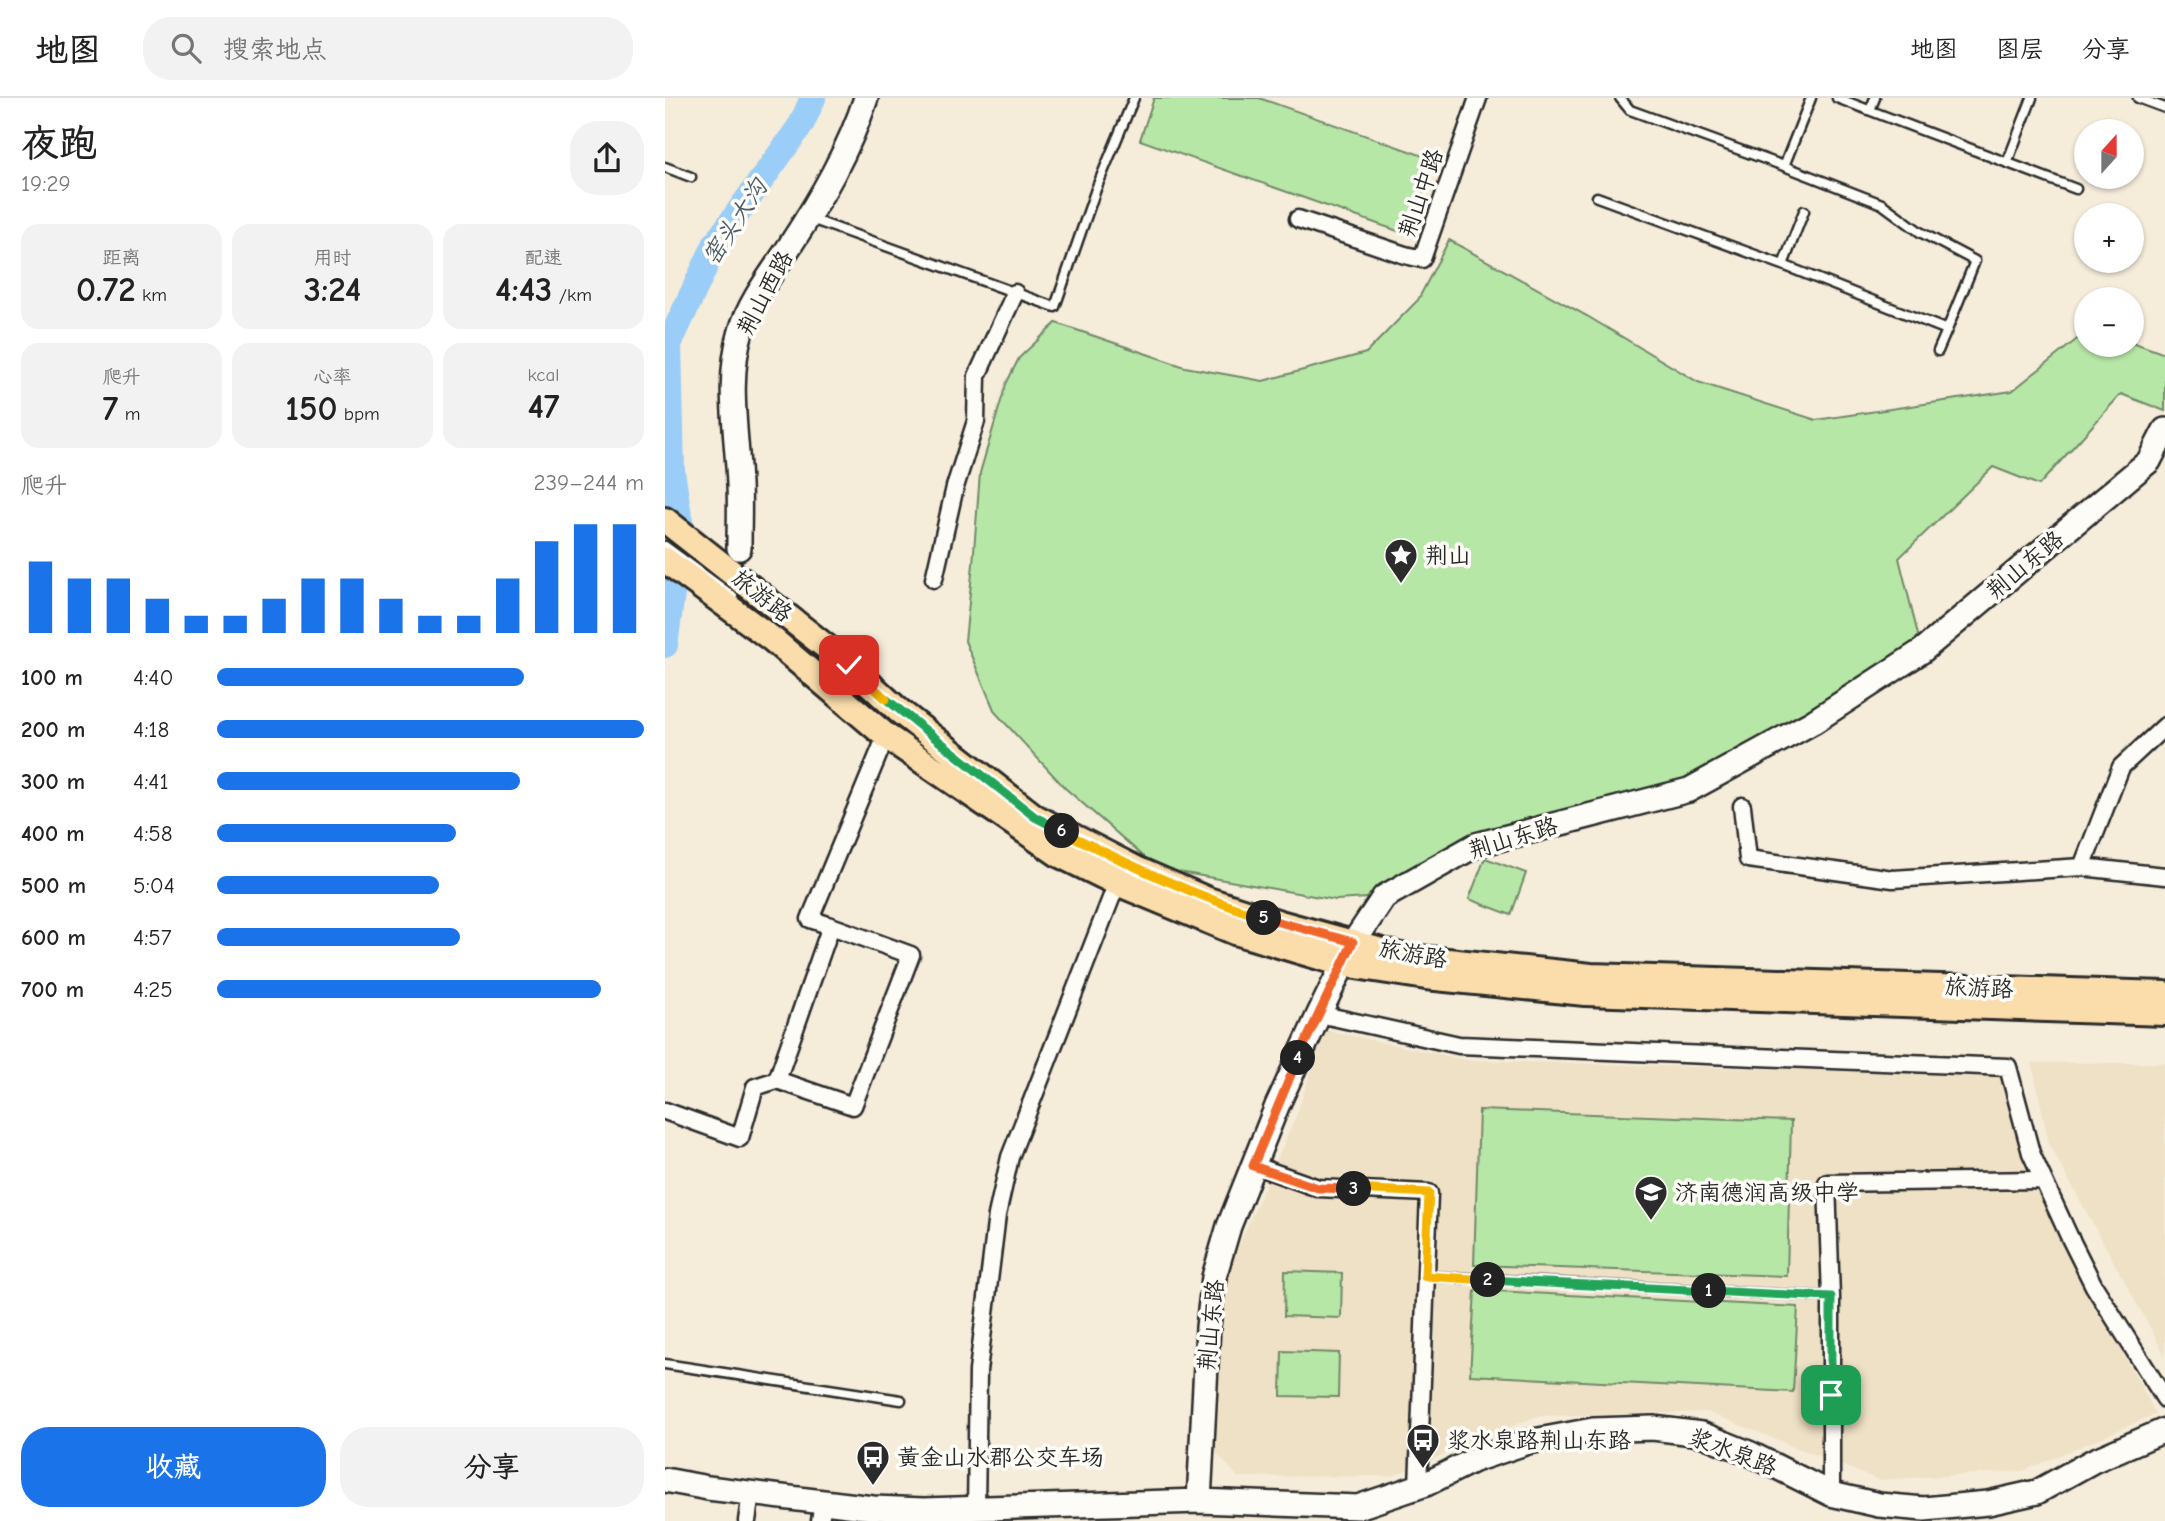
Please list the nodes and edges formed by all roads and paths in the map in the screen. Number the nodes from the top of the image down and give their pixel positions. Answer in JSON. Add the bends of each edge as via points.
{"nodes":[{"id":1,"x":866,"y":98,"type":"edge"},
{"id":2,"x":1134,"y":98,"type":"edge"},
{"id":3,"x":1478,"y":98,"type":"edge"},
{"id":4,"x":1620,"y":98,"type":"edge"},
{"id":5,"x":1811,"y":98,"type":"edge"},
{"id":6,"x":1837,"y":98,"type":"edge"},
{"id":7,"x":1875,"y":98,"type":"edge"},
{"id":8,"x":2032,"y":98,"type":"edge"},
{"id":9,"x":2138,"y":98,"type":"edge"},
{"id":10,"x":2165,"y":108,"type":"edge"},
{"id":11,"x":1870,"y":110,"type":"junction"},
{"id":12,"x":2007,"y":163,"type":"junction"},
{"id":13,"x":1784,"y":166,"type":"junction"},
{"id":14,"x":665,"y":167,"type":"edge"},
{"id":15,"x":691,"y":177,"type":"dead end"},
{"id":16,"x":2074,"y":188,"type":"edge"},
{"id":17,"x":1597,"y":197,"type":"dead end"},
{"id":18,"x":1804,"y":211,"type":"dead end"},
{"id":19,"x":808,"y":218,"type":"junction"},
{"id":20,"x":1298,"y":219,"type":"dead end"},
{"id":21,"x":1783,"y":265,"type":"junction"},
{"id":22,"x":1015,"y":293,"type":"junction"},
{"id":23,"x":1947,"y":330,"type":"junction"},
{"id":24,"x":1938,"y":351,"type":"dead end"},
{"id":25,"x":2165,"y":430,"type":"edge"},
{"id":26,"x":665,"y":520,"type":"edge"},
{"id":27,"x":665,"y":546,"type":"edge"},
{"id":28,"x":739,"y":548,"type":"dead end"},
{"id":29,"x":665,"y":560,"type":"edge"},
{"id":30,"x":935,"y":579,"type":"dead end"},
{"id":31,"x":744,"y":604,"type":"dead end"},
{"id":32,"x":865,"y":704,"type":"dead end"},
{"id":33,"x":2165,"y":726,"type":"edge"},
{"id":34,"x":886,"y":736,"type":"junction"},
{"id":35,"x":1742,"y":806,"type":"dead end"},
{"id":36,"x":2082,"y":867,"type":"junction"},
{"id":37,"x":2165,"y":876,"type":"edge"},
{"id":38,"x":1117,"y":883,"type":"junction"},
{"id":39,"x":831,"y":926,"type":"junction"},
{"id":40,"x":1348,"y":953,"type":"junction"},
{"id":41,"x":2165,"y":994,"type":"edge"},
{"id":42,"x":2165,"y":1013,"type":"edge"},
{"id":43,"x":1319,"y":1014,"type":"junction"},
{"id":44,"x":777,"y":1080,"type":"junction"},
{"id":45,"x":665,"y":1111,"type":"edge"},
{"id":46,"x":1253,"y":1166,"type":"junction"},
{"id":47,"x":2043,"y":1180,"type":"junction"},
{"id":48,"x":1425,"y":1276,"type":"junction"},
{"id":49,"x":1831,"y":1297,"type":"junction"},
{"id":50,"x":665,"y":1364,"type":"edge"},
{"id":51,"x":2165,"y":1399,"type":"edge"},
{"id":52,"x":901,"y":1400,"type":"dead end"},
{"id":53,"x":2165,"y":1430,"type":"edge"},
{"id":54,"x":665,"y":1480,"type":"edge"},
{"id":55,"x":1418,"y":1486,"type":"junction"},
{"id":56,"x":751,"y":1493,"type":"junction"},
{"id":57,"x":1831,"y":1494,"type":"junction"},
{"id":58,"x":1199,"y":1501,"type":"junction"},
{"id":59,"x":976,"y":1509,"type":"junction"},
{"id":60,"x":822,"y":1511,"type":"edge"},
{"id":61,"x":1044,"y":1514,"type":"edge"},
{"id":62,"x":747,"y":1521,"type":"edge"}],
"edges":[{"from":1,"to":19,"type":"street","name":"荆山西路","via":[[854,134]]},
{"from":2,"to":22,"type":"lane","via":[[1055,307]]},
{"from":3,"to":20,"type":"street","name":"荆山中路","via":[[1422,258]]},
{"from":4,"to":13,"type":"lane","via":[[1630,110]]},
{"from":5,"to":13,"type":"lane"},
{"from":6,"to":11,"type":"lane"},
{"from":7,"to":11,"type":"lane"},
{"from":8,"to":12,"type":"lane"},
{"from":9,"to":10,"type":"lane"},
{"from":11,"to":12,"type":"lane"},
{"from":12,"to":16,"type":"lane"},
{"from":13,"to":23,"type":"lane","via":[[1882,204],[1920,232],[1975,261]]},
{"from":14,"to":15,"type":"lane"},
{"from":17,"to":21,"type":"lane"},
{"from":18,"to":21,"type":"lane"},
{"from":19,"to":22,"type":"lane"},
{"from":19,"to":28,"type":"street","name":"荆山西路","via":[[758,295],[735,352]]},
{"from":21,"to":23,"type":"lane"},
{"from":22,"to":30,"type":"street","via":[[977,376],[976,421],[955,487]]},
{"from":23,"to":24,"type":"lane"},
{"from":25,"to":40,"type":"street","name":"荆山东路","via":[[2149,461],[1922,651],[1814,722],[1689,790],[1476,845],[1384,897]]},
{"from":26,"to":40,"type":"main road","name":"旅游路","via":[[849,665],[887,708],[1035,817],[1136,869]]},
{"from":27,"to":31,"type":"lane"},
{"from":29,"to":34,"type":"main road","name":"旅游路","via":[[772,639]]},
{"from":32,"to":34,"type":"lane"},
{"from":33,"to":36,"type":"street","via":[[2120,767]]},
{"from":34,"to":38,"type":"main road","name":"旅游路","via":[[1060,855]]},
{"from":34,"to":39,"type":"street","via":[[810,919]]},
{"from":35,"to":36,"type":"street","via":[[1748,859],[1893,879]]},
{"from":36,"to":37,"type":"street"},
{"from":38,"to":40,"type":"main road","name":"旅游路","via":[[1228,929]]},
{"from":38,"to":59,"type":"street","via":[[1010,1157],[997,1215],[978,1371]]},
{"from":39,"to":44,"type":"street"},
{"from":39,"to":44,"type":"street","via":[[911,955],[853,1106]]},
{"from":40,"to":41,"type":"main road","name":"旅游路","via":[[1591,976]]},
{"from":40,"to":42,"type":"main road","name":"旅游路","via":[[1426,977],[1585,993]]},
{"from":40,"to":43,"type":"street","name":"荆山东路"},
{"from":43,"to":46,"type":"street","name":"荆山东路"},
{"from":43,"to":47,"type":"street","via":[[1459,1045],[2008,1068]]},
{"from":44,"to":45,"type":"street","via":[[755,1087],[740,1138]]},
{"from":46,"to":48,"type":"street","via":[[1318,1188],[1429,1193]]},
{"from":46,"to":58,"type":"street","name":"荆山东路","via":[[1214,1277]]},
{"from":47,"to":49,"type":"street","via":[[1827,1183]]},
{"from":47,"to":51,"type":"street","via":[[2094,1286]]},
{"from":48,"to":49,"type":"lane"},
{"from":48,"to":55,"type":"street"},
{"from":49,"to":57,"type":"street"},
{"from":50,"to":52,"type":"lane"},
{"from":53,"to":57,"type":"street","name":"浆水泉路","via":[[2036,1492],[1988,1503],[1924,1509]]},
{"from":54,"to":56,"type":"street","name":"浆水泉路"},
{"from":55,"to":57,"type":"street","name":"浆水泉路","via":[[1528,1442],[1593,1430],[1653,1428],[1701,1434]]},
{"from":55,"to":58,"type":"street","name":"浆水泉路","via":[[1358,1507]]},
{"from":56,"to":60,"type":"street","name":"浆水泉路"},
{"from":56,"to":62,"type":"street"},
{"from":58,"to":61,"type":"street","name":"浆水泉路"},
{"from":59,"to":60,"type":"street","name":"浆水泉路"},
{"from":59,"to":61,"type":"street","name":"浆水泉路"}]}
